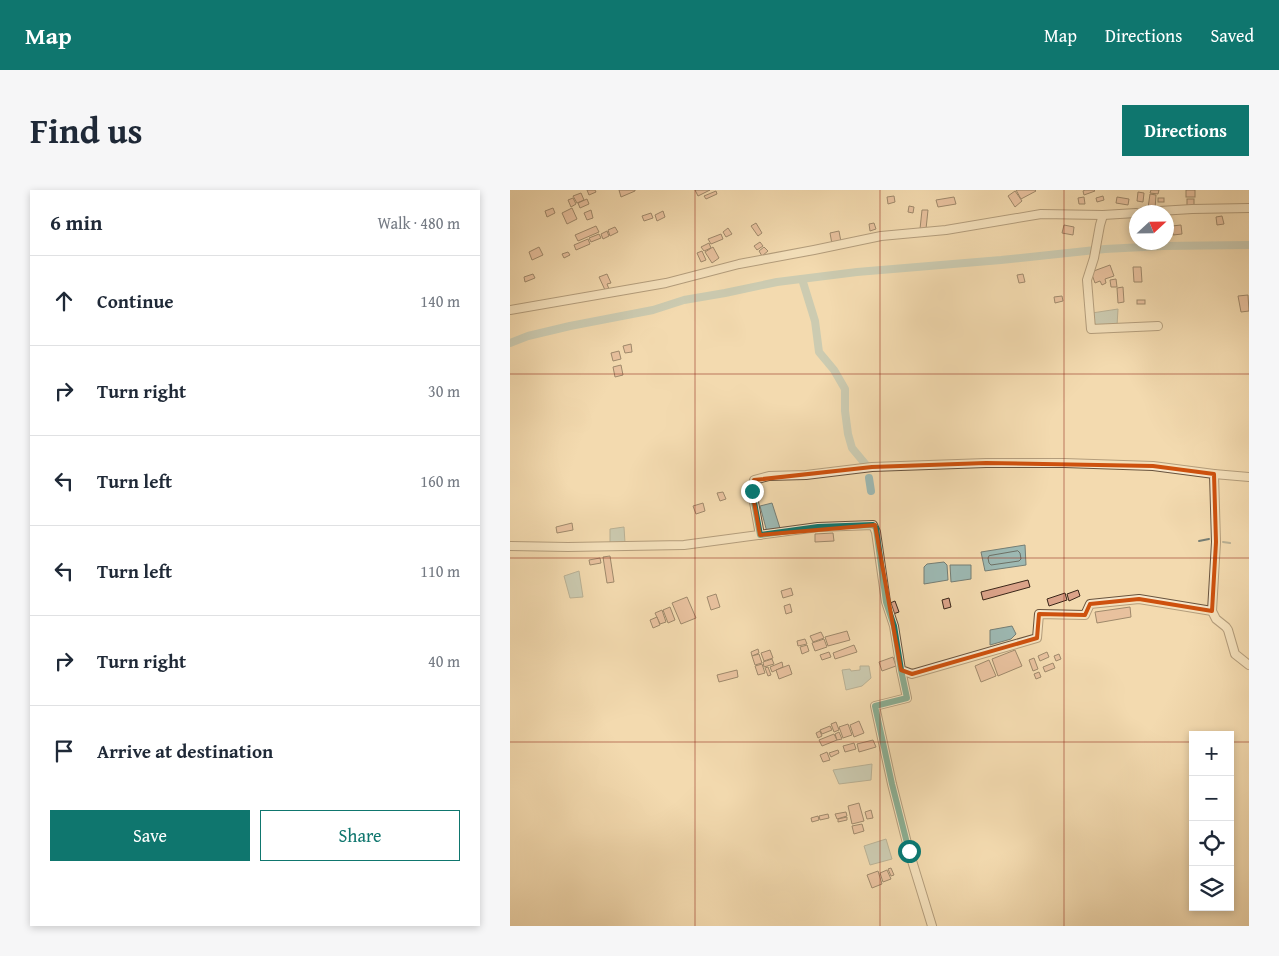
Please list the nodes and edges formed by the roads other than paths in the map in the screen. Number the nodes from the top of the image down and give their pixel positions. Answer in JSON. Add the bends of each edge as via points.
{"nodes":[{"id":1,"x":1249,"y":208,"type":"edge"},
{"id":2,"x":1174,"y":210,"type":"edge"},
{"id":3,"x":1129,"y":213,"type":"edge"},
{"id":4,"x":1104,"y":214,"type":"junction"},
{"id":5,"x":510,"y":310,"type":"edge"},
{"id":6,"x":1158,"y":326,"type":"dead end"},
{"id":7,"x":1214,"y":474,"type":"junction"},
{"id":8,"x":1249,"y":477,"type":"edge"},
{"id":9,"x":760,"y":535,"type":"junction"},
{"id":10,"x":510,"y":546,"type":"edge"},
{"id":11,"x":1212,"y":611,"type":"junction"},
{"id":12,"x":1249,"y":664,"type":"edge"},
{"id":13,"x":901,"y":670,"type":"junction"},
{"id":14,"x":932,"y":926,"type":"edge"}],
"edges":[{"from":1,"to":2,"type":"street"},
{"from":3,"to":4,"type":"street"},
{"from":4,"to":5,"type":"street","via":[[1041,214],[946,230],[881,236],[739,264],[666,283]]},
{"from":4,"to":6,"type":"street","via":[[1087,280],[1091,329]]},
{"from":7,"to":8,"type":"street"},
{"from":7,"to":9,"type":"street","via":[[1153,466],[1045,463],[872,467],[769,476],[754,480],[752,491]]},
{"from":7,"to":11,"type":"street","via":[[1216,542]]},
{"from":9,"to":10,"type":"street","via":[[684,545]]},
{"from":9,"to":13,"type":"street","via":[[818,527],[873,525]]},
{"from":11,"to":12,"type":"street","via":[[1216,620],[1228,630],[1236,654]]},
{"from":11,"to":13,"type":"street","via":[[1139,598],[1090,604],[1085,615],[1039,614],[1037,638],[912,674]]},
{"from":13,"to":14,"type":"street","via":[[907,698],[875,706],[892,784]]}]}
